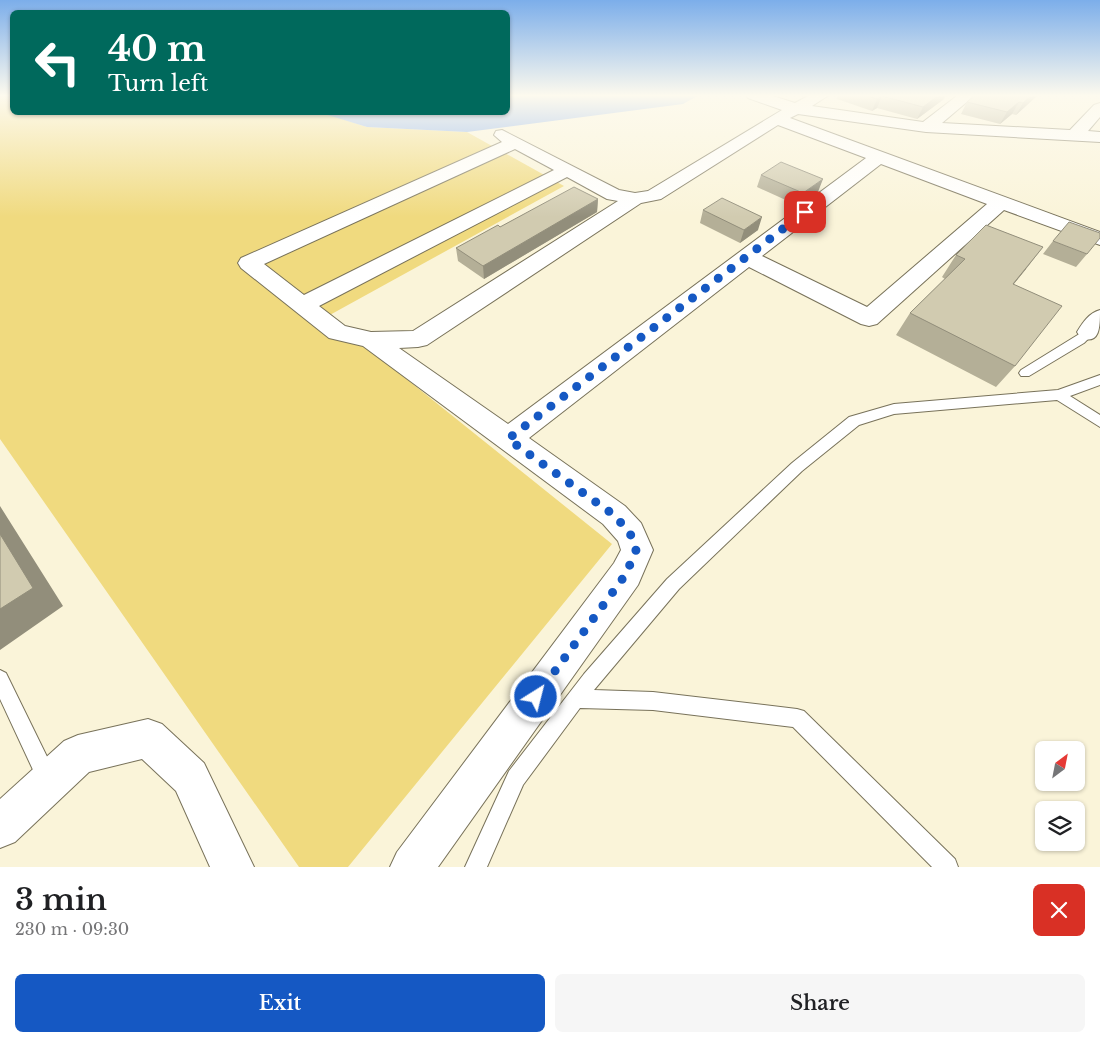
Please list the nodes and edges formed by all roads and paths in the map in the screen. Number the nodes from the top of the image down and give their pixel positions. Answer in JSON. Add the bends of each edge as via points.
{"nodes":[{"id":1,"x":750,"y":135,"type":"edge"},
{"id":2,"x":821,"y":135,"type":"edge"},
{"id":3,"x":1087,"y":135,"type":"edge"},
{"id":4,"x":1100,"y":137,"type":"edge"},
{"id":5,"x":878,"y":157,"type":"junction"},
{"id":6,"x":567,"y":170,"type":"junction"},
{"id":7,"x":635,"y":200,"type":"junction"},
{"id":8,"x":1001,"y":202,"type":"junction"},
{"id":9,"x":1100,"y":239,"type":"edge"},
{"id":10,"x":746,"y":257,"type":"junction"},
{"id":11,"x":302,"y":305,"type":"junction"},
{"id":12,"x":1094,"y":325,"type":"edge"},
{"id":13,"x":371,"y":340,"type":"junction"},
{"id":14,"x":1025,"y":373,"type":"edge"},
{"id":15,"x":1100,"y":380,"type":"edge"},
{"id":16,"x":1059,"y":395,"type":"junction"},
{"id":17,"x":1100,"y":422,"type":"edge"},
{"id":18,"x":508,"y":439,"type":"junction"},
{"id":19,"x":0,"y":679,"type":"edge"},
{"id":20,"x":576,"y":699,"type":"junction"},
{"id":21,"x":49,"y":782,"type":"junction"},
{"id":22,"x":0,"y":827,"type":"edge"},
{"id":23,"x":232,"y":867,"type":"edge"},
{"id":24,"x":412,"y":867,"type":"edge"},
{"id":25,"x":476,"y":867,"type":"edge"},
{"id":26,"x":947,"y":867,"type":"edge"}],
"edges":[{"from":1,"to":7,"type":"street","via":[[654,195]]},
{"from":2,"to":5,"type":"street"},
{"from":3,"to":4,"type":"street"},
{"from":5,"to":8,"type":"street"},
{"from":5,"to":10,"type":"street"},
{"from":6,"to":7,"type":"street","via":[[614,195]]},
{"from":6,"to":11,"type":"street"},
{"from":6,"to":11,"type":"street","via":[[509,139],[250,263]]},
{"from":7,"to":13,"type":"street","via":[[418,339]]},
{"from":8,"to":9,"type":"street"},
{"from":8,"to":10,"type":"street","via":[[869,318]]},
{"from":10,"to":18,"type":"street"},
{"from":11,"to":13,"type":"street","via":[[336,332]]},
{"from":12,"to":14,"type":"lane","via":[[1080,340]]},
{"from":13,"to":18,"type":"street"},
{"from":15,"to":16,"type":"lane"},
{"from":16,"to":17,"type":"lane"},
{"from":16,"to":20,"type":"lane","via":[[894,409],[854,421],[797,468],[672,584]]},
{"from":18,"to":24,"type":"street","via":[[614,515],[630,533],[636,550],[626,574]]},
{"from":19,"to":21,"type":"lane"},
{"from":20,"to":25,"type":"lane","via":[[516,778]]},
{"from":20,"to":26,"type":"lane","via":[[654,701],[797,718]]},
{"from":21,"to":22,"type":"street"},
{"from":21,"to":23,"type":"street","via":[[78,755],[148,738],[190,777]]}]}
